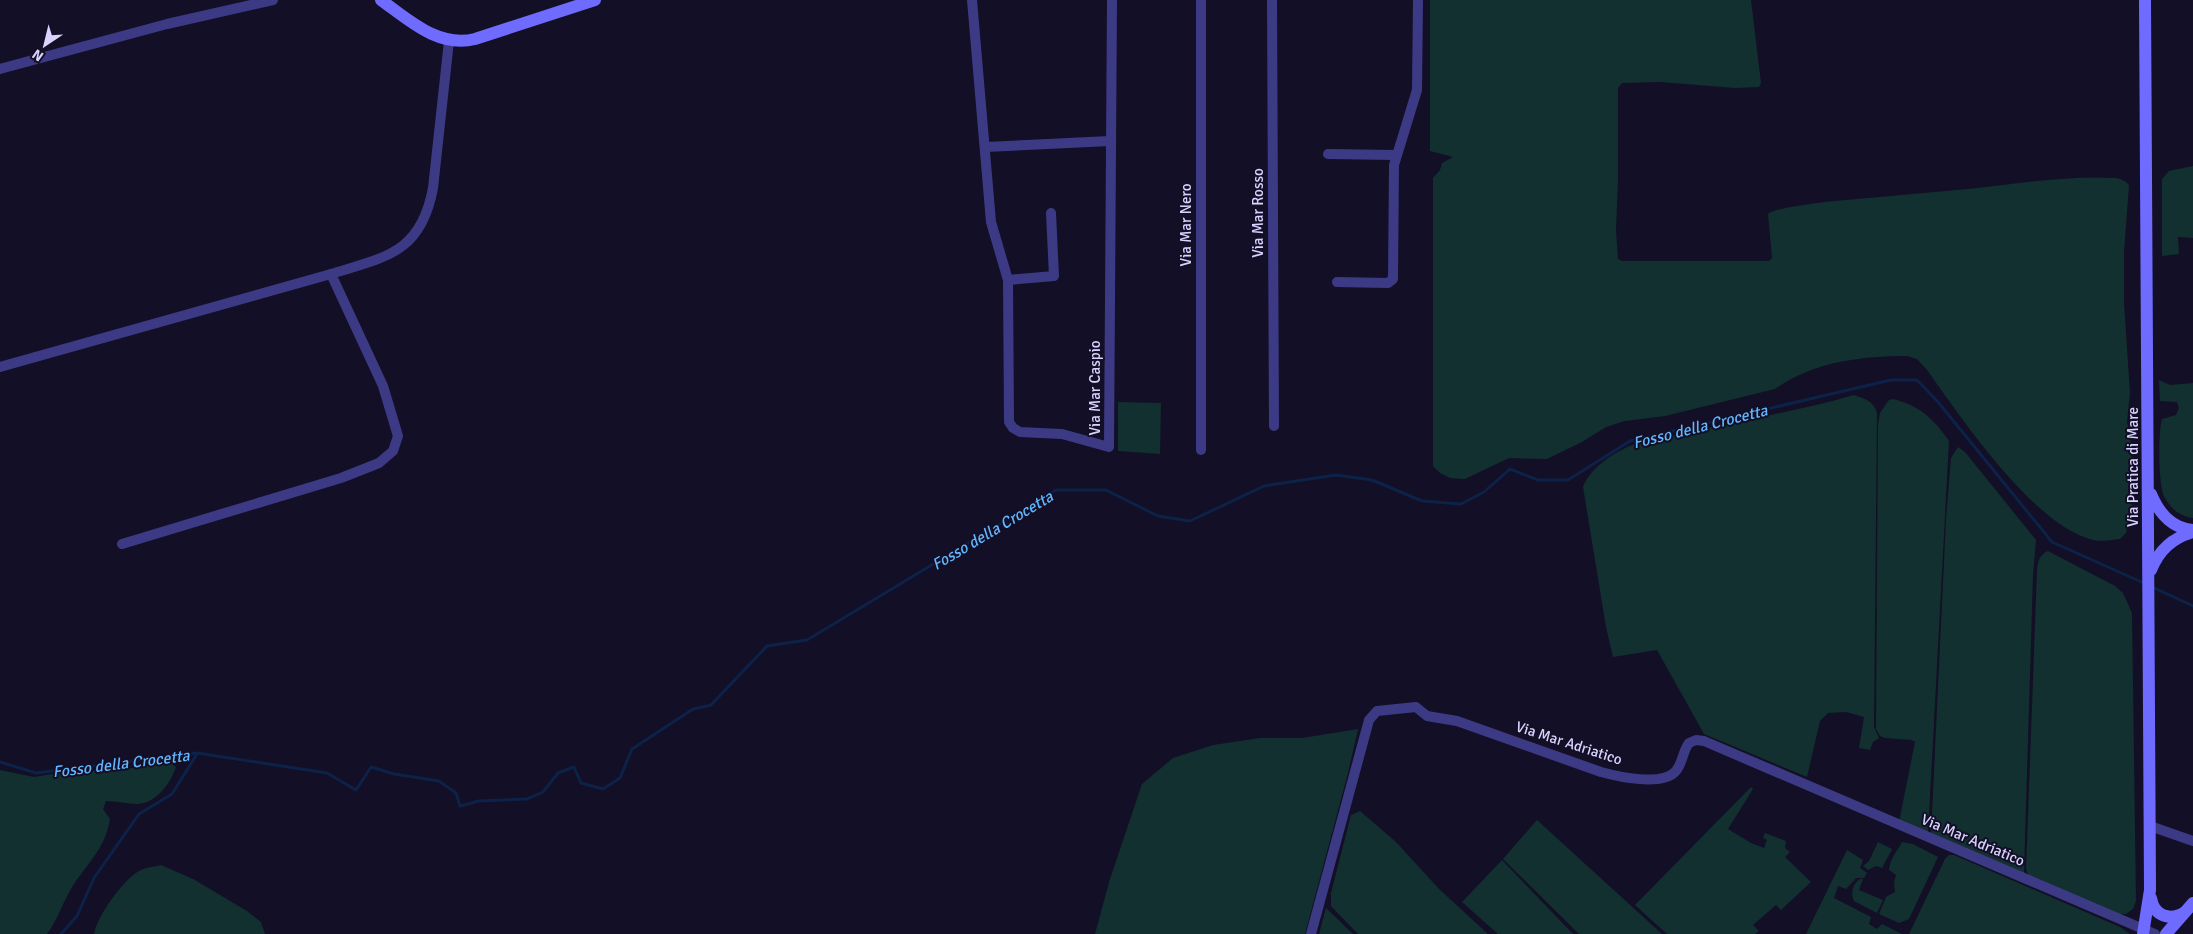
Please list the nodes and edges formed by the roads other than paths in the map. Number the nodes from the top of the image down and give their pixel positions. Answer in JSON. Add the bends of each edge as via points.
{"nodes":[{"id":1,"x":273,"y":0,"type":"edge"},
{"id":2,"x":381,"y":0,"type":"edge"},
{"id":3,"x":595,"y":0,"type":"edge"},
{"id":4,"x":972,"y":0,"type":"edge"},
{"id":5,"x":1112,"y":0,"type":"edge"},
{"id":6,"x":1201,"y":0,"type":"edge"},
{"id":7,"x":1272,"y":0,"type":"edge"},
{"id":8,"x":1418,"y":0,"type":"edge"},
{"id":9,"x":2145,"y":0,"type":"edge"},
{"id":10,"x":449,"y":40,"type":"junction"},
{"id":11,"x":0,"y":69,"type":"edge"},
{"id":12,"x":1110,"y":141,"type":"junction"},
{"id":13,"x":985,"y":148,"type":"junction"},
{"id":14,"x":1328,"y":154,"type":"dead end"},
{"id":15,"x":1396,"y":155,"type":"junction"},
{"id":16,"x":1051,"y":213,"type":"dead end"},
{"id":17,"x":331,"y":274,"type":"junction"},
{"id":18,"x":1008,"y":280,"type":"junction"},
{"id":19,"x":1337,"y":282,"type":"dead end"},
{"id":20,"x":0,"y":367,"type":"edge"},
{"id":21,"x":1274,"y":426,"type":"dead end"},
{"id":22,"x":1201,"y":450,"type":"dead end"},
{"id":23,"x":2149,"y":490,"type":"junction"},
{"id":24,"x":2193,"y":531,"type":"edge"},
{"id":25,"x":122,"y":544,"type":"dead end"},
{"id":26,"x":2150,"y":575,"type":"junction"},
{"id":27,"x":2150,"y":826,"type":"junction"},
{"id":28,"x":2193,"y":841,"type":"edge"},
{"id":29,"x":2150,"y":890,"type":"junction"},
{"id":30,"x":2189,"y":908,"type":"edge"},
{"id":31,"x":2147,"y":933,"type":"edge"},
{"id":32,"x":1311,"y":934,"type":"edge"},
{"id":33,"x":2166,"y":934,"type":"edge"}],
"edges":[{"from":1,"to":11,"type":"street","via":[[167,24]]},
{"from":2,"to":10,"type":"street","via":[[422,30]]},
{"from":3,"to":10,"type":"street","via":[[475,39]]},
{"from":4,"to":13,"type":"street"},
{"from":5,"to":12,"type":"street","name":"Via Mar Caspio"},
{"from":6,"to":22,"type":"street","name":"Via Mar Nero"},
{"from":7,"to":21,"type":"street","name":"Via Mar Rosso"},
{"from":8,"to":15,"type":"street","via":[[1417,90]]},
{"from":9,"to":23,"type":"street","name":"Via Pratica di Mare"},
{"from":10,"to":17,"type":"street","via":[[433,188],[422,221],[413,236],[396,252]]},
{"from":12,"to":13,"type":"street"},
{"from":12,"to":18,"type":"street","name":"Via Mar Caspio","via":[[1110,447],[1069,436],[1020,432],[1010,424]]},
{"from":13,"to":18,"type":"street","via":[[991,222]]},
{"from":14,"to":15,"type":"street"},
{"from":15,"to":19,"type":"street","via":[[1393,279],[1388,282]]},
{"from":16,"to":18,"type":"street","via":[[1054,276]]},
{"from":17,"to":20,"type":"street"},
{"from":17,"to":25,"type":"street","via":[[383,386],[398,436],[393,451],[379,463],[334,480]]},
{"from":23,"to":24,"type":"street","via":[[2166,519]]},
{"from":23,"to":26,"type":"street","name":"Via Pratica di Mare"},
{"from":24,"to":26,"type":"street","via":[[2180,535],[2165,547]]},
{"from":26,"to":27,"type":"street","name":"Via Pratica di Mare"},
{"from":27,"to":28,"type":"street"},
{"from":27,"to":29,"type":"street","name":"Via Pratica di Mare"},
{"from":29,"to":30,"type":"street","via":[[2154,908],[2162,915],[2173,917]]},
{"from":29,"to":31,"type":"street","name":"Via Pratica di Mare"},
{"from":30,"to":33,"type":"street"},
{"from":31,"to":32,"type":"street","name":"Via Mar Adriatico","via":[[1704,741],[1696,740],[1689,744],[1671,775],[1631,778],[1601,772],[1457,721],[1427,716],[1416,707],[1377,711],[1369,720]]}]}
